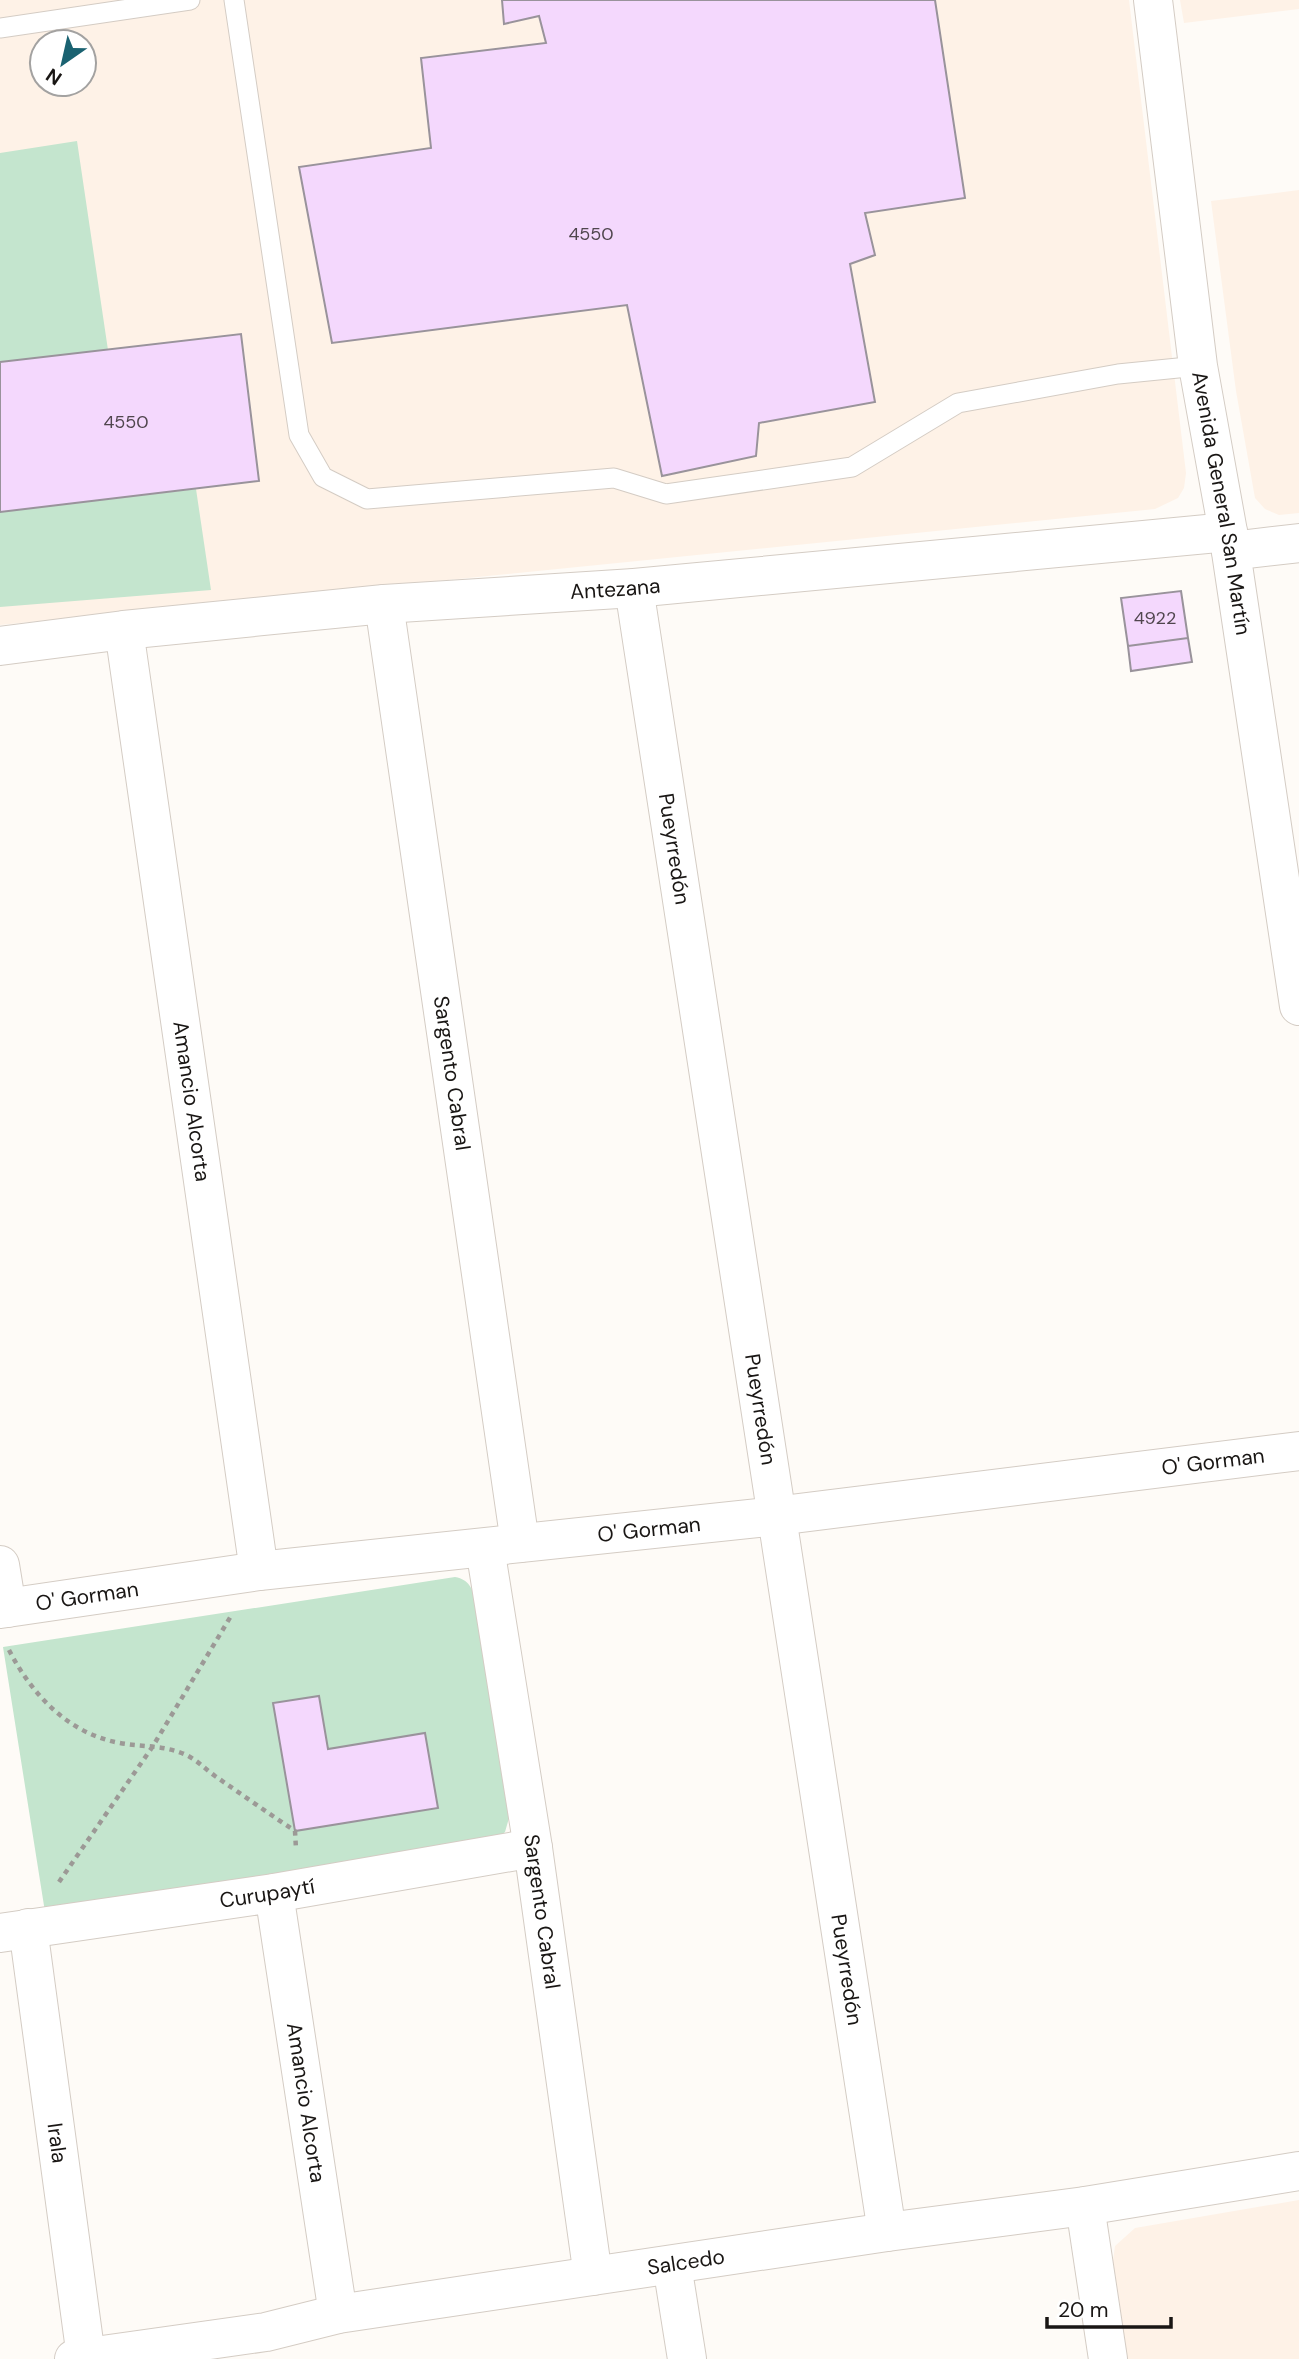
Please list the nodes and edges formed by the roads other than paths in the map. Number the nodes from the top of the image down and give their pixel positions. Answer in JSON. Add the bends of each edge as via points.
{"nodes":[{"id":1,"x":190,"y":0,"type":"edge"},
{"id":2,"x":234,"y":0,"type":"edge"},
{"id":3,"x":1153,"y":0,"type":"edge"},
{"id":4,"x":0,"y":28,"type":"edge"},
{"id":5,"x":1198,"y":366,"type":"junction"},
{"id":6,"x":1230,"y":541,"type":"junction"},
{"id":7,"x":1299,"y":543,"type":"edge"},
{"id":8,"x":634,"y":588,"type":"junction"},
{"id":9,"x":384,"y":604,"type":"junction"},
{"id":10,"x":124,"y":630,"type":"junction"},
{"id":11,"x":0,"y":646,"type":"edge"},
{"id":12,"x":1299,"y":1006,"type":"edge"},
{"id":13,"x":1299,"y":1451,"type":"edge"},
{"id":14,"x":776,"y":1516,"type":"junction"},
{"id":15,"x":503,"y":1546,"type":"junction"},
{"id":16,"x":0,"y":1565,"type":"edge"},
{"id":17,"x":259,"y":1571,"type":"junction"},
{"id":18,"x":3,"y":1608,"type":"edge"},
{"id":19,"x":533,"y":1848,"type":"junction"},
{"id":20,"x":274,"y":1893,"type":"junction"},
{"id":21,"x":14,"y":1930,"type":"edge"},
{"id":22,"x":1299,"y":2171,"type":"edge"},
{"id":23,"x":1085,"y":2206,"type":"junction"},
{"id":24,"x":887,"y":2232,"type":"junction"},
{"id":25,"x":672,"y":2265,"type":"junction"},
{"id":26,"x":593,"y":2276,"type":"junction"},
{"id":27,"x":338,"y":2314,"type":"junction"},
{"id":28,"x":268,"y":2345,"type":"edge"},
{"id":29,"x":80,"y":2358,"type":"edge"},
{"id":30,"x":687,"y":2359,"type":"edge"},
{"id":31,"x":1108,"y":2359,"type":"edge"}],
"edges":[{"from":1,"to":4,"type":"lane"},
{"from":2,"to":5,"type":"lane","via":[[299,435],[323,477],[368,499],[614,478],[667,494],[852,467],[958,403],[1118,374]]},
{"from":3,"to":5,"type":"street","name":"Avenida General San Martín"},
{"from":5,"to":6,"type":"street","name":"Avenida General San Martín"},
{"from":6,"to":7,"type":"street","name":"Antezana"},
{"from":6,"to":8,"type":"street","name":"Antezana"},
{"from":6,"to":12,"type":"street","name":"Avenida General San Martín"},
{"from":8,"to":9,"type":"street","name":"Antezana"},
{"from":8,"to":14,"type":"street","name":"Pueyrredón"},
{"from":9,"to":10,"type":"street","name":"Antezana"},
{"from":9,"to":15,"type":"street","name":"Sargento Cabral"},
{"from":10,"to":11,"type":"street","name":"Antezana"},
{"from":10,"to":17,"type":"street","name":"Amancio Alcorta"},
{"from":13,"to":14,"type":"street","name":"O' Gorman"},
{"from":14,"to":15,"type":"street","name":"O' Gorman"},
{"from":14,"to":24,"type":"street","name":"Pueyrredón"},
{"from":15,"to":17,"type":"street","name":"O' Gorman"},
{"from":15,"to":19,"type":"street","name":"Sargento Cabral"},
{"from":16,"to":18,"type":"street"},
{"from":17,"to":18,"type":"street","name":"O' Gorman"},
{"from":19,"to":20,"type":"street","name":"Curupaytí"},
{"from":19,"to":26,"type":"street","name":"Sargento Cabral"},
{"from":20,"to":21,"type":"street","name":"Curupaytí"},
{"from":20,"to":27,"type":"street","name":"Amancio Alcorta"},
{"from":21,"to":29,"type":"street","name":"Irala"},
{"from":22,"to":23,"type":"street","name":"Salcedo"},
{"from":23,"to":24,"type":"street","name":"Salcedo"},
{"from":23,"to":31,"type":"street"},
{"from":24,"to":25,"type":"street","name":"Salcedo"},
{"from":25,"to":26,"type":"street","name":"Salcedo"},
{"from":25,"to":30,"type":"street"},
{"from":26,"to":27,"type":"street","name":"Salcedo"},
{"from":27,"to":28,"type":"street","name":"Salcedo"},
{"from":28,"to":29,"type":"street","name":"Salcedo"}]}
